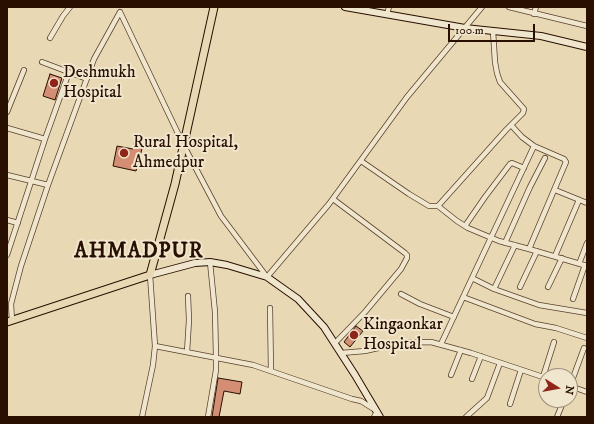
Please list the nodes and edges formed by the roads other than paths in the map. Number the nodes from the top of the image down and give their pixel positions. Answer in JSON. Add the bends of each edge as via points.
{"nodes":[{"id":1,"x":70,"y":7,"type":"edge"},
{"id":2,"x":117,"y":7,"type":"edge"},
{"id":3,"x":214,"y":7,"type":"edge"},
{"id":4,"x":345,"y":7,"type":"edge"},
{"id":5,"x":389,"y":7,"type":"edge"},
{"id":6,"x":482,"y":7,"type":"edge"},
{"id":7,"x":509,"y":7,"type":"edge"},
{"id":8,"x":536,"y":7,"type":"edge"},
{"id":9,"x":120,"y":12,"type":"junction"},
{"id":10,"x":387,"y":14,"type":"junction"},
{"id":11,"x":534,"y":14,"type":"junction"},
{"id":12,"x":587,"y":26,"type":"edge"},
{"id":13,"x":465,"y":28,"type":"junction"},
{"id":14,"x":493,"y":31,"type":"junction"},
{"id":15,"x":50,"y":38,"type":"dead end"},
{"id":16,"x":587,"y":47,"type":"edge"},
{"id":17,"x":42,"y":62,"type":"dead end"},
{"id":18,"x":24,"y":70,"type":"dead end"},
{"id":19,"x":69,"y":72,"type":"junction"},
{"id":20,"x":87,"y":79,"type":"junction"},
{"id":21,"x":7,"y":112,"type":"edge"},
{"id":22,"x":511,"y":125,"type":"junction"},
{"id":23,"x":7,"y":128,"type":"edge"},
{"id":24,"x":45,"y":139,"type":"junction"},
{"id":25,"x":184,"y":146,"type":"junction"},
{"id":26,"x":534,"y":146,"type":"junction"},
{"id":27,"x":545,"y":158,"type":"dead end"},
{"id":28,"x":361,"y":161,"type":"junction"},
{"id":29,"x":524,"y":168,"type":"junction"},
{"id":30,"x":7,"y":175,"type":"edge"},
{"id":31,"x":32,"y":181,"type":"junction"},
{"id":32,"x":48,"y":185,"type":"junction"},
{"id":33,"x":555,"y":190,"type":"junction"},
{"id":34,"x":333,"y":199,"type":"junction"},
{"id":35,"x":578,"y":200,"type":"junction"},
{"id":36,"x":587,"y":203,"type":"edge"},
{"id":37,"x":438,"y":206,"type":"junction"},
{"id":38,"x":7,"y":220,"type":"edge"},
{"id":39,"x":18,"y":223,"type":"junction"},
{"id":40,"x":465,"y":226,"type":"junction"},
{"id":41,"x":491,"y":238,"type":"junction"},
{"id":42,"x":505,"y":243,"type":"junction"},
{"id":43,"x":587,"y":243,"type":"edge"},
{"id":44,"x":515,"y":245,"type":"junction"},
{"id":45,"x":529,"y":249,"type":"junction"},
{"id":46,"x":537,"y":251,"type":"junction"},
{"id":47,"x":7,"y":255,"type":"edge"},
{"id":48,"x":555,"y":256,"type":"junction"},
{"id":49,"x":562,"y":258,"type":"junction"},
{"id":50,"x":210,"y":262,"type":"junction"},
{"id":51,"x":579,"y":264,"type":"junction"},
{"id":52,"x":586,"y":266,"type":"edge"},
{"id":53,"x":150,"y":275,"type":"junction"},
{"id":54,"x":267,"y":277,"type":"junction"},
{"id":55,"x":472,"y":278,"type":"junction"},
{"id":56,"x":520,"y":287,"type":"dead end"},
{"id":57,"x":548,"y":287,"type":"dead end"},
{"id":58,"x":494,"y":289,"type":"junction"},
{"id":59,"x":401,"y":294,"type":"dead end"},
{"id":60,"x":188,"y":296,"type":"dead end"},
{"id":61,"x":463,"y":297,"type":"junction"},
{"id":62,"x":573,"y":299,"type":"dead end"},
{"id":63,"x":270,"y":308,"type":"dead end"},
{"id":64,"x":587,"y":313,"type":"edge"},
{"id":65,"x":454,"y":317,"type":"junction"},
{"id":66,"x":9,"y":321,"type":"edge"},
{"id":67,"x":587,"y":338,"type":"edge"},
{"id":68,"x":554,"y":342,"type":"dead end"},
{"id":69,"x":334,"y":343,"type":"junction"},
{"id":70,"x":441,"y":344,"type":"junction"},
{"id":71,"x":155,"y":346,"type":"junction"},
{"id":72,"x":584,"y":348,"type":"dead end"},
{"id":73,"x":460,"y":350,"type":"junction"},
{"id":74,"x":187,"y":352,"type":"junction"},
{"id":75,"x":341,"y":353,"type":"junction"},
{"id":76,"x":481,"y":356,"type":"junction"},
{"id":77,"x":216,"y":357,"type":"junction"},
{"id":78,"x":500,"y":363,"type":"junction"},
{"id":79,"x":547,"y":368,"type":"edge"},
{"id":80,"x":577,"y":368,"type":"edge"},
{"id":81,"x":521,"y":370,"type":"junction"},
{"id":82,"x":271,"y":371,"type":"junction"},
{"id":83,"x":451,"y":375,"type":"dead end"},
{"id":84,"x":538,"y":376,"type":"edge"},
{"id":85,"x":472,"y":379,"type":"dead end"},
{"id":86,"x":510,"y":404,"type":"dead end"},
{"id":87,"x":377,"y":415,"type":"edge"},
{"id":88,"x":142,"y":417,"type":"edge"},
{"id":89,"x":208,"y":417,"type":"edge"},
{"id":90,"x":466,"y":417,"type":"edge"}],
"edges":[{"from":1,"to":15,"type":"street"},
{"from":2,"to":9,"type":"street"},
{"from":3,"to":25,"type":"main road"},
{"from":4,"to":10,"type":"main road"},
{"from":5,"to":10,"type":"street"},
{"from":6,"to":13,"type":"street"},
{"from":7,"to":11,"type":"street"},
{"from":8,"to":11,"type":"street"},
{"from":9,"to":20,"type":"street","via":[[94,59]]},
{"from":9,"to":25,"type":"street"},
{"from":10,"to":13,"type":"main road"},
{"from":11,"to":12,"type":"street"},
{"from":13,"to":14,"type":"main road"},
{"from":13,"to":28,"type":"street","via":[[408,97]]},
{"from":14,"to":16,"type":"main road","via":[[541,36]]},
{"from":14,"to":22,"type":"street","via":[[495,62],[500,82],[524,109]]},
{"from":17,"to":19,"type":"street"},
{"from":18,"to":21,"type":"street"},
{"from":19,"to":20,"type":"street"},
{"from":19,"to":24,"type":"street"},
{"from":20,"to":32,"type":"street"},
{"from":22,"to":26,"type":"street"},
{"from":22,"to":37,"type":"street"},
{"from":23,"to":24,"type":"street"},
{"from":24,"to":31,"type":"street"},
{"from":25,"to":53,"type":"main road"},
{"from":25,"to":54,"type":"street","via":[[220,216]]},
{"from":26,"to":29,"type":"street"},
{"from":26,"to":33,"type":"street","via":[[566,162]]},
{"from":27,"to":42,"type":"street"},
{"from":28,"to":34,"type":"street"},
{"from":28,"to":37,"type":"street","via":[[429,206]]},
{"from":29,"to":40,"type":"street","via":[[512,162]]},
{"from":29,"to":41,"type":"street"},
{"from":30,"to":31,"type":"street"},
{"from":31,"to":32,"type":"street"},
{"from":31,"to":39,"type":"street"},
{"from":32,"to":66,"type":"street","via":[[15,289]]},
{"from":33,"to":35,"type":"street"},
{"from":33,"to":45,"type":"street"},
{"from":34,"to":54,"type":"street"},
{"from":34,"to":69,"type":"street","via":[[407,255],[401,269],[365,312]]},
{"from":35,"to":36,"type":"street"},
{"from":35,"to":48,"type":"street"},
{"from":37,"to":40,"type":"street"},
{"from":38,"to":39,"type":"street"},
{"from":39,"to":47,"type":"street"},
{"from":40,"to":41,"type":"street"},
{"from":41,"to":42,"type":"street"},
{"from":41,"to":55,"type":"street"},
{"from":42,"to":44,"type":"street"},
{"from":43,"to":51,"type":"street"},
{"from":44,"to":45,"type":"street"},
{"from":44,"to":58,"type":"street"},
{"from":45,"to":46,"type":"street"},
{"from":46,"to":48,"type":"street"},
{"from":46,"to":56,"type":"street"},
{"from":48,"to":49,"type":"street"},
{"from":49,"to":51,"type":"street"},
{"from":49,"to":57,"type":"street"},
{"from":50,"to":53,"type":"main road","via":[[195,263]]},
{"from":50,"to":54,"type":"main road"},
{"from":50,"to":77,"type":"street"},
{"from":51,"to":52,"type":"street"},
{"from":52,"to":62,"type":"street"},
{"from":53,"to":66,"type":"main road"},
{"from":53,"to":71,"type":"street"},
{"from":54,"to":69,"type":"main road","via":[[298,299],[324,327]]},
{"from":55,"to":58,"type":"street"},
{"from":55,"to":61,"type":"street"},
{"from":58,"to":64,"type":"street","via":[[539,305]]},
{"from":59,"to":65,"type":"street"},
{"from":60,"to":74,"type":"street"},
{"from":61,"to":65,"type":"street"},
{"from":61,"to":67,"type":"street","via":[[535,324]]},
{"from":63,"to":82,"type":"street"},
{"from":65,"to":70,"type":"street"},
{"from":68,"to":79,"type":"street"},
{"from":69,"to":75,"type":"main road"},
{"from":70,"to":73,"type":"street"},
{"from":70,"to":75,"type":"street","via":[[400,343]]},
{"from":71,"to":74,"type":"street"},
{"from":71,"to":88,"type":"street"},
{"from":72,"to":80,"type":"street"},
{"from":73,"to":76,"type":"street"},
{"from":73,"to":83,"type":"street"},
{"from":74,"to":77,"type":"street"},
{"from":75,"to":87,"type":"main road"},
{"from":76,"to":78,"type":"street"},
{"from":76,"to":85,"type":"street"},
{"from":77,"to":82,"type":"street"},
{"from":77,"to":89,"type":"street"},
{"from":78,"to":81,"type":"street"},
{"from":78,"to":90,"type":"street","via":[[487,398]]},
{"from":81,"to":84,"type":"street"},
{"from":81,"to":86,"type":"street"},
{"from":82,"to":87,"type":"street","via":[[361,401]]}]}
